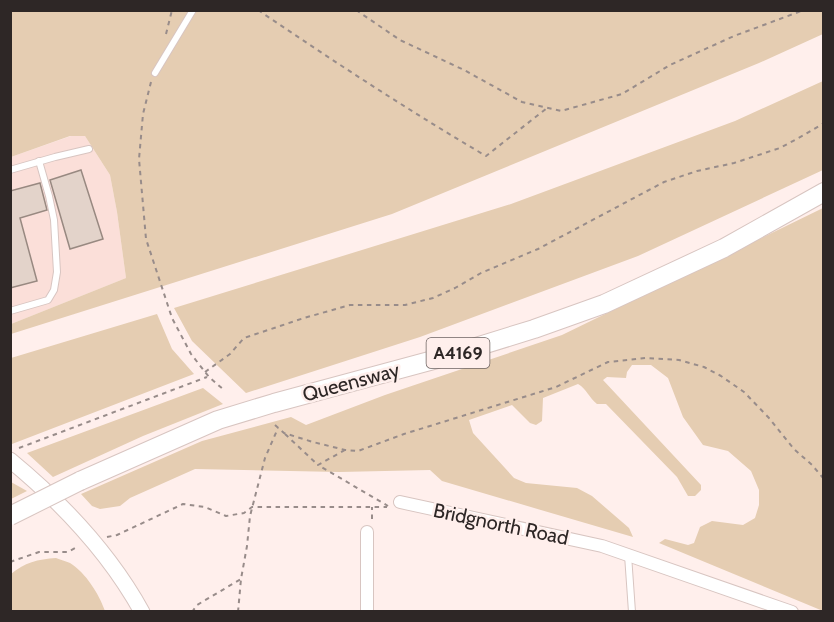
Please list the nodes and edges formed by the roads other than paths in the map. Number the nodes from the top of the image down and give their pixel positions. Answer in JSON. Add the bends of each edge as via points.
{"nodes":[{"id":1,"x":193,"y":10,"type":"edge"},
{"id":2,"x":155,"y":73,"type":"road end"},
{"id":3,"x":89,"y":149,"type":"dead end"},
{"id":4,"x":39,"y":161,"type":"junction"},
{"id":5,"x":10,"y":170,"type":"edge"},
{"id":6,"x":824,"y":192,"type":"edge"},
{"id":7,"x":10,"y":311,"type":"edge"},
{"id":8,"x":10,"y":460,"type":"edge"},
{"id":9,"x":394,"y":504,"type":"road end"},
{"id":10,"x":10,"y":516,"type":"edge"},
{"id":11,"x":367,"y":532,"type":"dead end"},
{"id":12,"x":628,"y":554,"type":"junction"},
{"id":13,"x":142,"y":612,"type":"edge"},
{"id":14,"x":368,"y":612,"type":"edge"},
{"id":15,"x":632,"y":612,"type":"edge"},
{"id":16,"x":792,"y":612,"type":"edge"}],
"edges":[{"from":1,"to":2,"type":"lane"},
{"from":3,"to":4,"type":"lane"},
{"from":4,"to":5,"type":"lane"},
{"from":4,"to":7,"type":"lane","via":[[54,220],[54,290],[48,300]]},
{"from":6,"to":10,"type":"main road","name":"Queensway","number":"A4169","bridge":true,"via":[[724,248],[604,304],[437,359],[218,420],[80,480]]},
{"from":8,"to":13,"type":"street","via":[[57,501],[122,579]]},
{"from":9,"to":12,"type":"street","name":"Bridgnorth Road"},
{"from":11,"to":14,"type":"street"},
{"from":12,"to":15,"type":"lane"},
{"from":12,"to":16,"type":"street","name":"Bridgnorth Road"}]}
